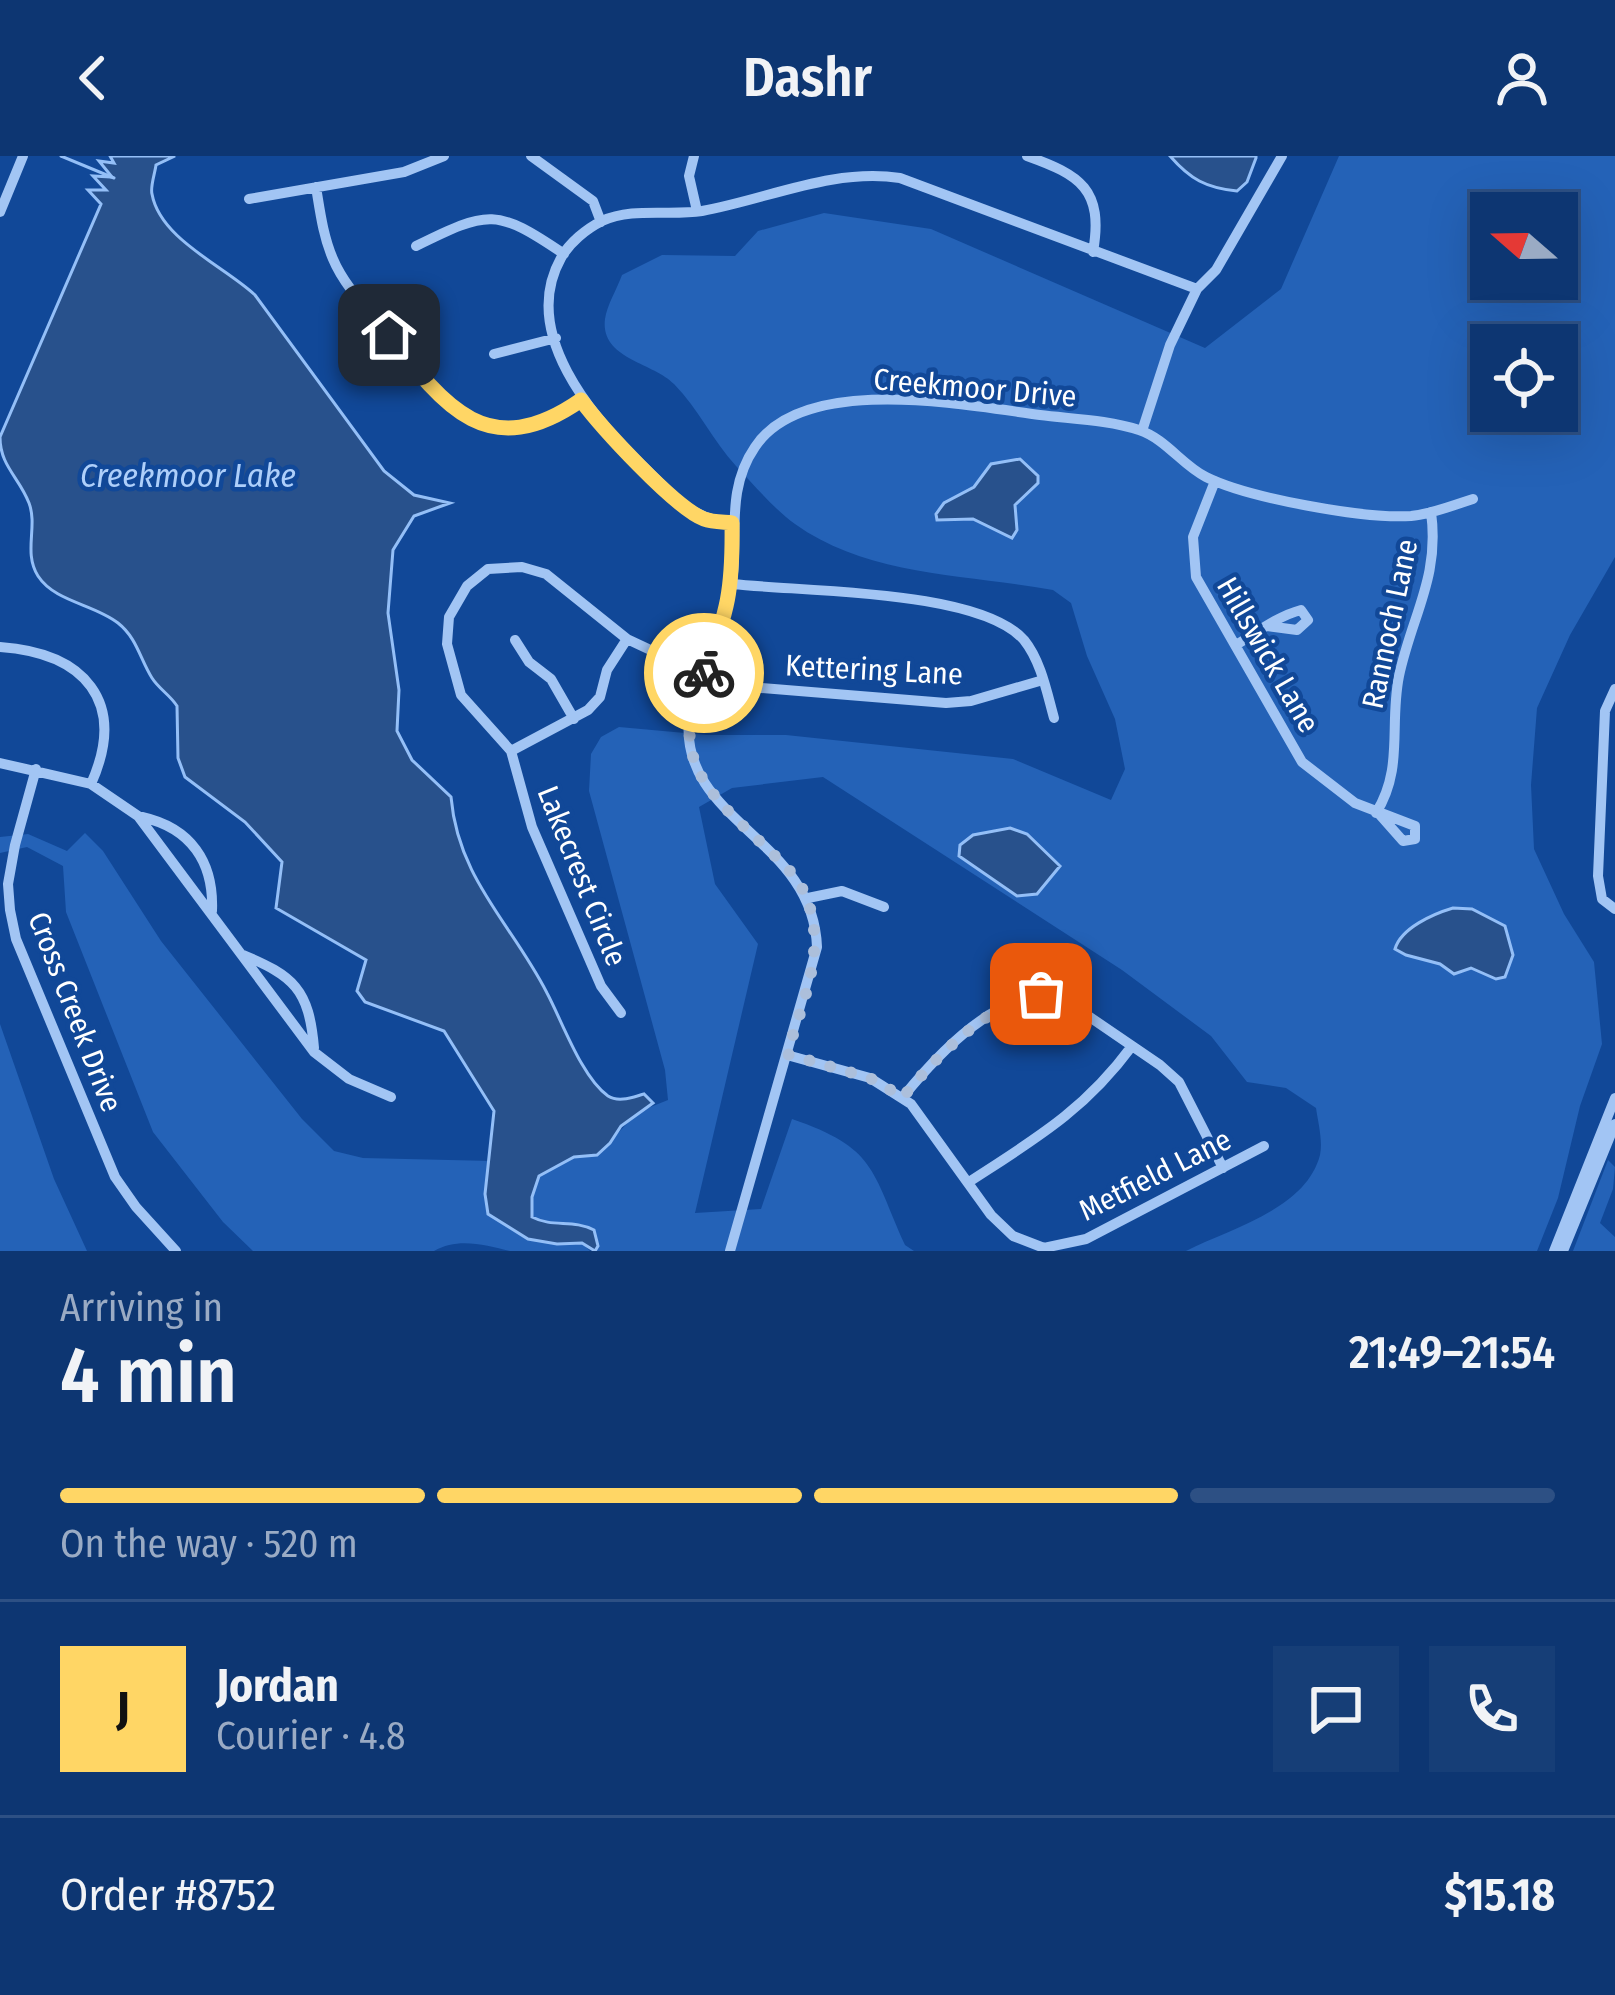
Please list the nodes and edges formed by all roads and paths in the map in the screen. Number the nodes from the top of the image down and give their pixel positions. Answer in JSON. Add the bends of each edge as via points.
{"nodes":[{"id":1,"x":23,"y":156,"type":"edge"},
{"id":2,"x":444,"y":156,"type":"edge"},
{"id":3,"x":531,"y":156,"type":"edge"},
{"id":4,"x":694,"y":156,"type":"edge"},
{"id":5,"x":1027,"y":156,"type":"edge"},
{"id":6,"x":1282,"y":156,"type":"edge"},
{"id":7,"x":316,"y":187,"type":"junction"},
{"id":8,"x":249,"y":200,"type":"dead end"},
{"id":9,"x":698,"y":211,"type":"junction"},
{"id":10,"x":0,"y":212,"type":"edge"},
{"id":11,"x":601,"y":221,"type":"junction"},
{"id":12,"x":416,"y":246,"type":"dead end"},
{"id":13,"x":1093,"y":251,"type":"junction"},
{"id":14,"x":564,"y":254,"type":"junction"},
{"id":15,"x":1197,"y":289,"type":"junction"},
{"id":16,"x":556,"y":338,"type":"junction"},
{"id":17,"x":494,"y":354,"type":"dead end"},
{"id":18,"x":581,"y":400,"type":"junction"},
{"id":19,"x":1142,"y":431,"type":"junction"},
{"id":20,"x":1215,"y":481,"type":"junction"},
{"id":21,"x":1473,"y":499,"type":"dead end"},
{"id":22,"x":1431,"y":512,"type":"junction"},
{"id":23,"x":732,"y":523,"type":"junction"},
{"id":24,"x":733,"y":584,"type":"junction"},
{"id":25,"x":1268,"y":626,"type":"dead end"},
{"id":26,"x":627,"y":639,"type":"junction"},
{"id":27,"x":515,"y":640,"type":"dead end"},
{"id":28,"x":1236,"y":646,"type":"junction"},
{"id":29,"x":0,"y":647,"type":"edge"},
{"id":30,"x":702,"y":677,"type":"junction"},
{"id":31,"x":1042,"y":680,"type":"junction"},
{"id":32,"x":1615,"y":688,"type":"edge"},
{"id":33,"x":1054,"y":718,"type":"dead end"},
{"id":34,"x":574,"y":719,"type":"junction"},
{"id":35,"x":512,"y":751,"type":"junction"},
{"id":36,"x":0,"y":763,"type":"edge"},
{"id":37,"x":36,"y":769,"type":"junction"},
{"id":38,"x":91,"y":784,"type":"junction"},
{"id":39,"x":1378,"y":814,"type":"joint"},
{"id":40,"x":138,"y":816,"type":"junction"},
{"id":41,"x":1599,"y":824,"type":"junction"},
{"id":42,"x":1615,"y":824,"type":"edge"},
{"id":43,"x":808,"y":898,"type":"junction"},
{"id":44,"x":884,"y":907,"type":"dead end"},
{"id":45,"x":1615,"y":909,"type":"edge"},
{"id":46,"x":212,"y":914,"type":"junction"},
{"id":47,"x":241,"y":954,"type":"junction"},
{"id":48,"x":621,"y":1013,"type":"dead end"},
{"id":49,"x":1132,"y":1046,"type":"junction"},
{"id":50,"x":314,"y":1052,"type":"junction"},
{"id":51,"x":787,"y":1054,"type":"junction"},
{"id":52,"x":392,"y":1096,"type":"dead end"},
{"id":53,"x":903,"y":1097,"type":"junction"},
{"id":54,"x":1615,"y":1098,"type":"edge"},
{"id":55,"x":1615,"y":1124,"type":"edge"},
{"id":56,"x":1264,"y":1146,"type":"dead end"},
{"id":57,"x":1223,"y":1168,"type":"junction"},
{"id":58,"x":969,"y":1182,"type":"junction"},
{"id":59,"x":176,"y":1251,"type":"edge"},
{"id":60,"x":730,"y":1251,"type":"edge"},
{"id":61,"x":1558,"y":1251,"type":"edge"}],
"edges":[{"from":1,"to":10,"type":"street"},
{"from":2,"to":7,"type":"street","via":[[418,169]]},
{"from":3,"to":11,"type":"street","via":[[592,201]]},
{"from":4,"to":9,"type":"street","via":[[689,176]]},
{"from":5,"to":13,"type":"street","via":[[1070,171],[1087,191],[1095,209]]},
{"from":6,"to":15,"type":"street"},
{"from":7,"to":8,"type":"street"},
{"from":7,"to":18,"type":"street","via":[[339,272],[445,404],[478,424],[524,428]]},
{"from":9,"to":11,"type":"street"},
{"from":9,"to":13,"type":"street","via":[[868,173]]},
{"from":11,"to":14,"type":"street"},
{"from":12,"to":14,"type":"street","via":[[494,218],[523,226]]},
{"from":13,"to":15,"type":"street"},
{"from":14,"to":16,"type":"street","via":[[550,298]]},
{"from":15,"to":19,"type":"street"},
{"from":16,"to":17,"type":"street"},
{"from":16,"to":18,"type":"street"},
{"from":18,"to":23,"type":"street","via":[[685,506],[706,520]]},
{"from":19,"to":20,"type":"street","name":"Creekmoor Drive"},
{"from":19,"to":23,"type":"street","name":"Creekmoor Drive","via":[[917,402],[813,409],[776,424],[752,452]]},
{"from":20,"to":22,"type":"street","name":"Creekmoor Drive","via":[[1288,501]]},
{"from":20,"to":28,"type":"street","name":"Hillswick Lane","via":[[1193,537],[1193,567]]},
{"from":21,"to":22,"type":"street","name":"Creekmoor Drive"},
{"from":22,"to":39,"type":"street","name":"Rannoch Lane","via":[[1434,557],[1400,674],[1393,778]]},
{"from":23,"to":24,"type":"street","name":"Creekmoor Drive"},
{"from":24,"to":30,"type":"street","name":"Creekmoor Drive"},
{"from":24,"to":31,"type":"street","via":[[970,611],[1020,635]]},
{"from":25,"to":28,"type":"street"},
{"from":26,"to":30,"type":"street"},
{"from":26,"to":34,"type":"street","via":[[600,698]]},
{"from":26,"to":35,"type":"street","via":[[546,574],[488,569],[467,586],[449,617],[446,644],[460,695]]},
{"from":27,"to":34,"type":"street"},
{"from":28,"to":39,"type":"street","name":"Hillswick Lane","via":[[1302,762]]},
{"from":29,"to":38,"type":"street","via":[[61,659],[87,680],[105,734]]},
{"from":30,"to":31,"type":"street","name":"Kettering Lane","via":[[725,686],[946,703]]},
{"from":30,"to":43,"type":"street","name":"Creekmoor Drive","via":[[689,720],[704,786]]},
{"from":31,"to":33,"type":"street"},
{"from":32,"to":41,"type":"street","via":[[1605,711]]},
{"from":34,"to":35,"type":"street"},
{"from":35,"to":48,"type":"street","name":"Lakecrest Circle","via":[[532,827],[601,986]]},
{"from":36,"to":37,"type":"street"},
{"from":37,"to":38,"type":"street"},
{"from":37,"to":59,"type":"street","name":"Cross Creek Drive","via":[[8,884],[16,939],[115,1177]]},
{"from":38,"to":40,"type":"street"},
{"from":40,"to":46,"type":"street"},
{"from":40,"to":46,"type":"street","via":[[197,848],[208,867]]},
{"from":41,"to":42,"type":"street"},
{"from":41,"to":45,"type":"street","via":[[1599,891]]},
{"from":43,"to":44,"type":"street","via":[[842,891]]},
{"from":43,"to":51,"type":"street","via":[[817,947]]},
{"from":46,"to":47,"type":"street"},
{"from":47,"to":50,"type":"street"},
{"from":47,"to":50,"type":"street","via":[[283,971],[298,988]]},
{"from":49,"to":53,"type":"street","via":[[1059,996],[1024,996],[937,1055]]},
{"from":49,"to":57,"type":"street","via":[[1179,1082]]},
{"from":49,"to":58,"type":"street","via":[[1064,1120]]},
{"from":50,"to":52,"type":"street","via":[[349,1079]]},
{"from":51,"to":53,"type":"street","name":"Metfield Lane","via":[[870,1078]]},
{"from":51,"to":60,"type":"street"},
{"from":53,"to":58,"type":"street","name":"Metfield Lane"},
{"from":54,"to":61,"type":"street"},
{"from":55,"to":61,"type":"street"},
{"from":56,"to":57,"type":"street","name":"Metfield Lane"},
{"from":57,"to":58,"type":"street","name":"Metfield Lane","via":[[1086,1239],[1044,1248],[1012,1236]]}]}
